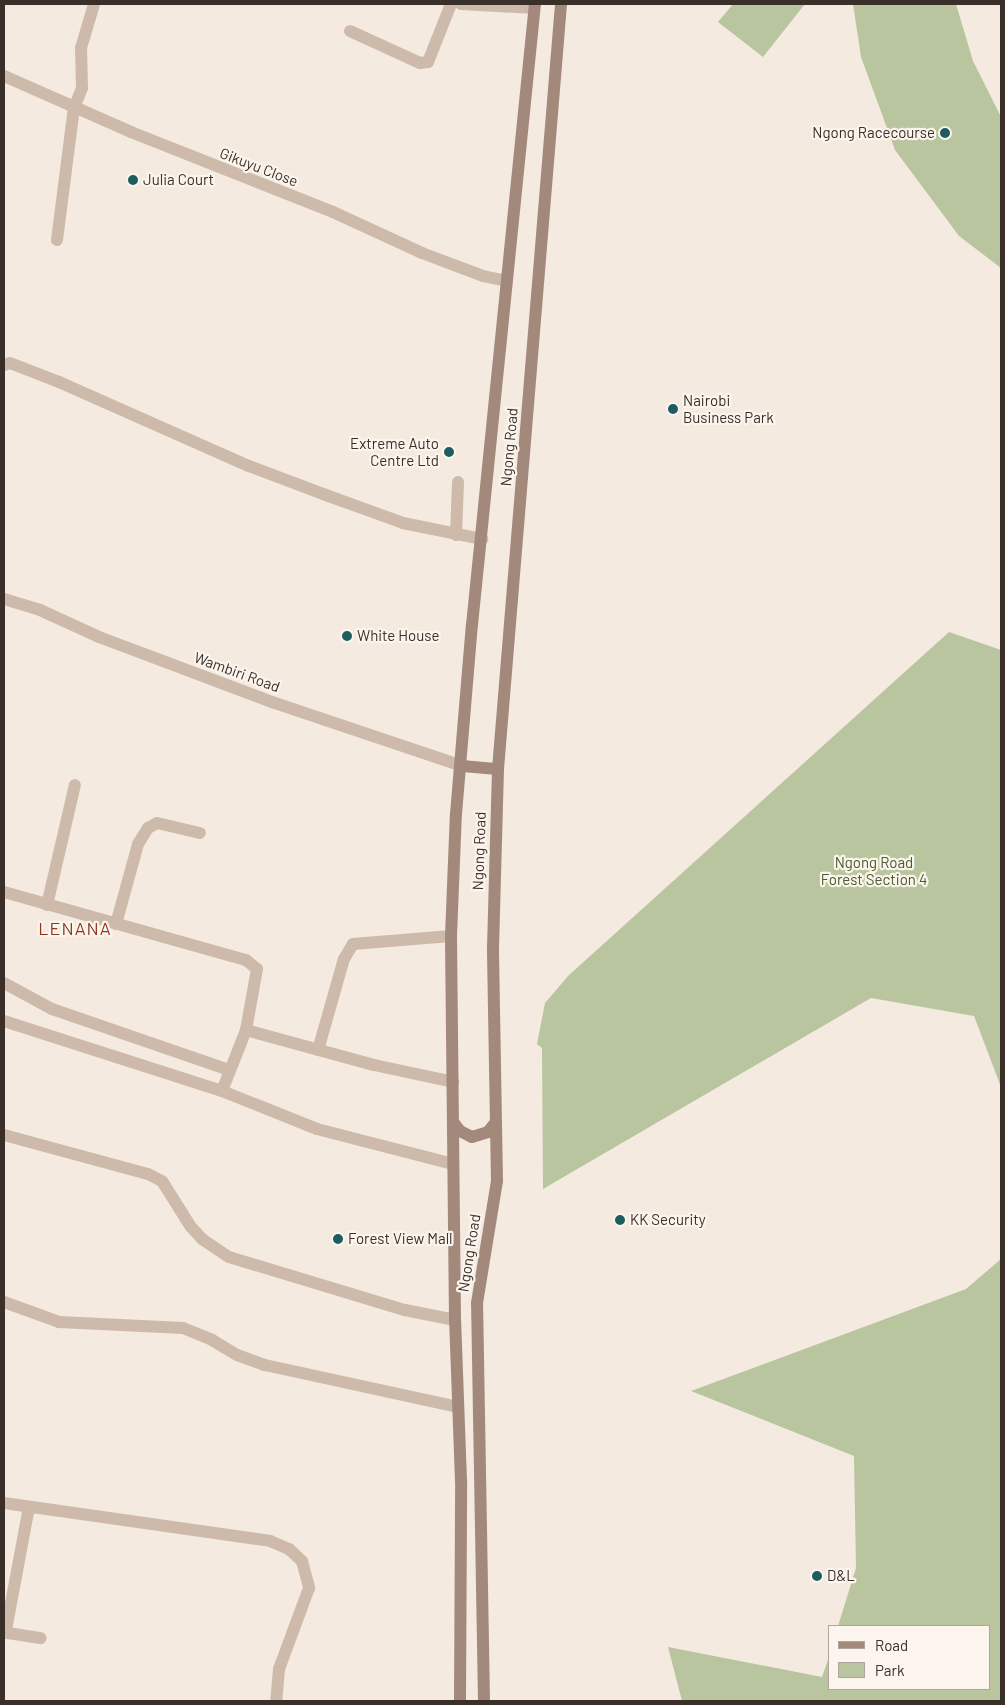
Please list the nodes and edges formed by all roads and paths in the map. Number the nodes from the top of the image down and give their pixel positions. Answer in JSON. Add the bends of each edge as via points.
{"nodes":[{"id":1,"x":94,"y":4,"type":"edge"},
{"id":2,"x":451,"y":4,"type":"edge"},
{"id":3,"x":461,"y":4,"type":"edge"},
{"id":4,"x":561,"y":4,"type":"edge"},
{"id":5,"x":535,"y":6,"type":"edge"},
{"id":6,"x":350,"y":31,"type":"dead end"},
{"id":7,"x":4,"y":76,"type":"edge"},
{"id":8,"x":74,"y":108,"type":"junction"},
{"id":9,"x":57,"y":240,"type":"dead end"},
{"id":10,"x":506,"y":281,"type":"junction"},
{"id":11,"x":6,"y":360,"type":"edge"},
{"id":12,"x":458,"y":482,"type":"dead end"},
{"id":13,"x":456,"y":535,"type":"junction"},
{"id":14,"x":482,"y":539,"type":"junction"},
{"id":15,"x":4,"y":599,"type":"edge"},
{"id":16,"x":462,"y":766,"type":"junction"},
{"id":17,"x":498,"y":769,"type":"junction"},
{"id":18,"x":75,"y":785,"type":"dead end"},
{"id":19,"x":200,"y":833,"type":"dead end"},
{"id":20,"x":4,"y":892,"type":"edge"},
{"id":21,"x":47,"y":905,"type":"junction"},
{"id":22,"x":116,"y":924,"type":"junction"},
{"id":23,"x":451,"y":936,"type":"junction"},
{"id":24,"x":4,"y":983,"type":"edge"},
{"id":25,"x":4,"y":1021,"type":"edge"},
{"id":26,"x":246,"y":1030,"type":"junction"},
{"id":27,"x":318,"y":1050,"type":"junction"},
{"id":28,"x":229,"y":1070,"type":"junction"},
{"id":29,"x":453,"y":1082,"type":"junction"},
{"id":30,"x":222,"y":1090,"type":"junction"},
{"id":31,"x":453,"y":1122,"type":"junction"},
{"id":32,"x":495,"y":1123,"type":"junction"},
{"id":33,"x":4,"y":1135,"type":"edge"},
{"id":34,"x":453,"y":1164,"type":"junction"},
{"id":35,"x":4,"y":1302,"type":"edge"},
{"id":36,"x":455,"y":1320,"type":"junction"},
{"id":37,"x":457,"y":1407,"type":"junction"},
{"id":38,"x":4,"y":1503,"type":"edge"},
{"id":39,"x":29,"y":1507,"type":"junction"},
{"id":40,"x":41,"y":1638,"type":"dead end"},
{"id":41,"x":276,"y":1701,"type":"edge"},
{"id":42,"x":460,"y":1701,"type":"edge"},
{"id":43,"x":484,"y":1701,"type":"edge"}],
"edges":[{"from":1,"to":8,"type":"street","via":[[81,48],[82,88]]},
{"from":2,"to":6,"type":"street","via":[[428,62],[420,63]]},
{"from":3,"to":5,"type":"street"},
{"from":4,"to":17,"type":"main road","name":"Ngong Road"},
{"from":5,"to":10,"type":"main road","name":"Ngong Road"},
{"from":7,"to":8,"type":"street","name":"Gikuyu Close"},
{"from":8,"to":9,"type":"street"},
{"from":8,"to":10,"type":"street","name":"Gikuyu Close","via":[[226,172],[333,212],[422,252],[482,276]]},
{"from":10,"to":14,"type":"main road","name":"Ngong Road"},
{"from":11,"to":13,"type":"street","via":[[323,494],[403,522]]},
{"from":12,"to":13,"type":"street"},
{"from":13,"to":14,"type":"street"},
{"from":14,"to":16,"type":"main road","name":"Ngong Road"},
{"from":15,"to":16,"type":"street","name":"Wambiri Road","via":[[40,610],[99,637],[238,690]]},
{"from":16,"to":17,"type":"main road"},
{"from":16,"to":23,"type":"main road","name":"Ngong Road","via":[[456,814]]},
{"from":17,"to":32,"type":"main road","name":"Ngong Road","via":[[493,948]]},
{"from":18,"to":21,"type":"street"},
{"from":19,"to":22,"type":"street","via":[[157,823],[148,828],[138,844]]},
{"from":20,"to":21,"type":"street"},
{"from":21,"to":22,"type":"street"},
{"from":22,"to":26,"type":"street","via":[[246,960],[257,969]]},
{"from":23,"to":27,"type":"street","via":[[353,944],[344,959]]},
{"from":23,"to":29,"type":"main road","name":"Ngong Road"},
{"from":24,"to":28,"type":"street","via":[[52,1009]]},
{"from":25,"to":30,"type":"street"},
{"from":26,"to":27,"type":"street"},
{"from":26,"to":28,"type":"street"},
{"from":27,"to":29,"type":"street"},
{"from":28,"to":30,"type":"street"},
{"from":29,"to":31,"type":"main road","name":"Ngong Road"},
{"from":30,"to":34,"type":"street","via":[[317,1129]]},
{"from":31,"to":32,"type":"main road","via":[[460,1131],[472,1137],[488,1132]]},
{"from":31,"to":34,"type":"main road","name":"Ngong Road"},
{"from":32,"to":43,"type":"main road","name":"Ngong Road","via":[[497,1180],[478,1303]]},
{"from":33,"to":36,"type":"street","via":[[148,1174],[162,1181],[191,1227],[202,1239],[229,1257],[405,1310]]},
{"from":34,"to":36,"type":"main road","name":"Ngong Road"},
{"from":35,"to":37,"type":"street","via":[[59,1322],[183,1328],[212,1340],[237,1356],[265,1365]]},
{"from":36,"to":37,"type":"main road","name":"Ngong Road"},
{"from":37,"to":42,"type":"main road","name":"Ngong Road","via":[[461,1481]]},
{"from":38,"to":39,"type":"street"},
{"from":39,"to":40,"type":"street","via":[[6,1630]]},
{"from":39,"to":41,"type":"street","via":[[270,1541],[289,1548],[302,1561],[309,1588],[278,1670]]}]}
